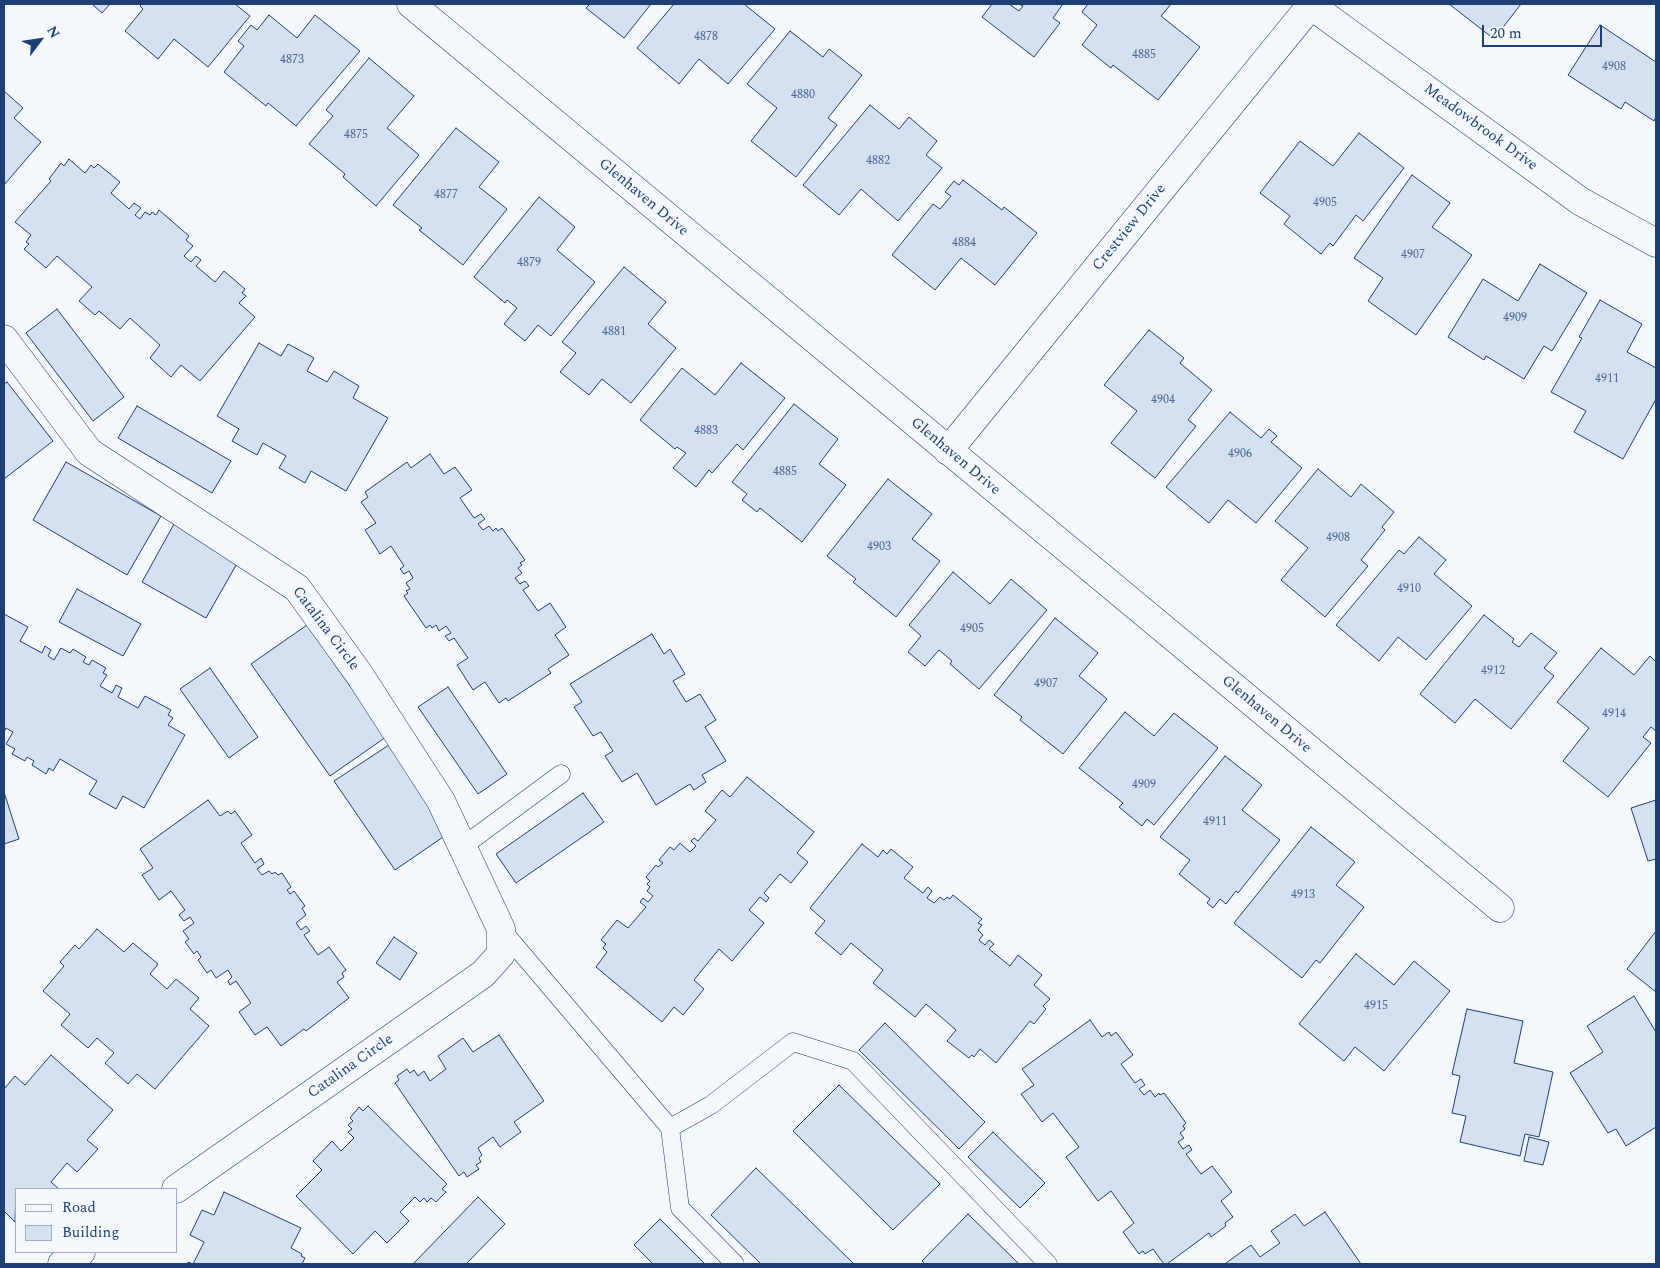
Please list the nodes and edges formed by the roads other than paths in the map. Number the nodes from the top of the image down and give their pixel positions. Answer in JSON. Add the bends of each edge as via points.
{"nodes":[{"id":1,"x":411,"y":4,"type":"edge"},
{"id":2,"x":1311,"y":4,"type":"edge"},
{"id":3,"x":1656,"y":243,"type":"edge"},
{"id":4,"x":4,"y":339,"type":"edge"},
{"id":5,"x":948,"y":451,"type":"junction"},
{"id":6,"x":561,"y":774,"type":"dead end"},
{"id":7,"x":462,"y":847,"type":"junction"},
{"id":8,"x":1500,"y":908,"type":"dead end"},
{"id":9,"x":500,"y":929,"type":"junction"},
{"id":10,"x":670,"y":1128,"type":"junction"},
{"id":11,"x":177,"y":1188,"type":"edge"},
{"id":12,"x":79,"y":1253,"type":"edge"},
{"id":13,"x":62,"y":1264,"type":"edge"},
{"id":14,"x":734,"y":1264,"type":"edge"},
{"id":15,"x":1048,"y":1264,"type":"edge"}],
"edges":[{"from":1,"to":5,"type":"street","name":"Glenhaven Drive"},
{"from":2,"to":3,"type":"street","name":"Meadowbrook Drive","via":[[1580,201]]},
{"from":2,"to":5,"type":"street","name":"Crestview Drive"},
{"from":4,"to":7,"type":"street","name":"Catalina Circle","via":[[89,452],[297,588],[359,674],[441,801]]},
{"from":5,"to":8,"type":"street","name":"Glenhaven Drive"},
{"from":6,"to":7,"type":"lane"},
{"from":7,"to":9,"type":"street","name":"Catalina Circle"},
{"from":9,"to":10,"type":"lane","name":"Catalina Circle"},
{"from":9,"to":11,"type":"street","name":"Catalina Circle","via":[[501,954],[483,974]]},
{"from":10,"to":14,"type":"lane","via":[[680,1208]]},
{"from":10,"to":15,"type":"lane","via":[[711,1105],[793,1042],[854,1061]]},
{"from":12,"to":13,"type":"street"}]}
